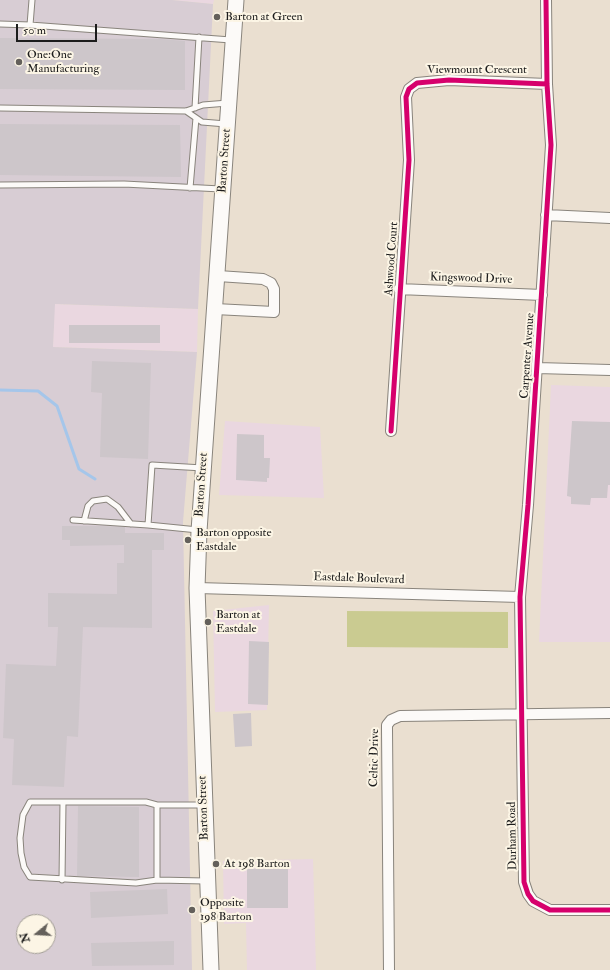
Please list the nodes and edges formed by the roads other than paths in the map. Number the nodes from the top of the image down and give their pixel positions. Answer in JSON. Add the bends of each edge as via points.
{"nodes":[{"id":1,"x":32,"y":0,"type":"edge"},
{"id":2,"x":236,"y":0,"type":"edge"},
{"id":3,"x":546,"y":0,"type":"edge"},
{"id":4,"x":0,"y":24,"type":"edge"},
{"id":5,"x":30,"y":25,"type":"junction"},
{"id":6,"x":200,"y":37,"type":"junction"},
{"id":7,"x":234,"y":40,"type":"junction"},
{"id":8,"x":547,"y":84,"type":"junction"},
{"id":9,"x":409,"y":89,"type":"joint"},
{"id":10,"x":229,"y":103,"type":"junction"},
{"id":11,"x":0,"y":108,"type":"edge"},
{"id":12,"x":195,"y":108,"type":"junction"},
{"id":13,"x":186,"y":111,"type":"junction"},
{"id":14,"x":196,"y":118,"type":"junction"},
{"id":15,"x":228,"y":124,"type":"junction"},
{"id":16,"x":0,"y":185,"type":"edge"},
{"id":17,"x":190,"y":188,"type":"junction"},
{"id":18,"x":223,"y":189,"type":"junction"},
{"id":19,"x":546,"y":215,"type":"junction"},
{"id":20,"x":610,"y":218,"type":"edge"},
{"id":21,"x":218,"y":276,"type":"junction"},
{"id":22,"x":399,"y":289,"type":"junction"},
{"id":23,"x":542,"y":295,"type":"junction"},
{"id":24,"x":215,"y":309,"type":"junction"},
{"id":25,"x":537,"y":368,"type":"junction"},
{"id":26,"x":610,"y":370,"type":"edge"},
{"id":27,"x":390,"y":431,"type":"dead end"},
{"id":28,"x":203,"y":468,"type":"junction"},
{"id":29,"x":73,"y":520,"type":"dead end"},
{"id":30,"x":84,"y":521,"type":"junction"},
{"id":31,"x":131,"y":524,"type":"junction"},
{"id":32,"x":148,"y":525,"type":"junction"},
{"id":33,"x":199,"y":531,"type":"junction"},
{"id":34,"x":197,"y":588,"type":"junction"},
{"id":35,"x":520,"y":597,"type":"junction"},
{"id":36,"x":610,"y":713,"type":"edge"},
{"id":37,"x":522,"y":714,"type":"junction"},
{"id":38,"x":63,"y":802,"type":"junction"},
{"id":39,"x":204,"y":804,"type":"junction"},
{"id":40,"x":157,"y":806,"type":"junction"},
{"id":41,"x":62,"y":880,"type":"junction"},
{"id":42,"x":157,"y":880,"type":"junction"},
{"id":43,"x":207,"y":881,"type":"junction"},
{"id":44,"x":610,"y":910,"type":"edge"},
{"id":45,"x":211,"y":970,"type":"edge"},
{"id":46,"x":389,"y":970,"type":"edge"}],
"edges":[{"from":1,"to":5,"type":"lane"},
{"from":2,"to":7,"type":"main road","name":"Barton Street"},
{"from":3,"to":8,"type":"street","name":"Carpenter Avenue"},
{"from":4,"to":5,"type":"lane"},
{"from":5,"to":6,"type":"lane"},
{"from":6,"to":7,"type":"lane"},
{"from":6,"to":12,"type":"lane"},
{"from":7,"to":10,"type":"main road","name":"Barton Street"},
{"from":8,"to":9,"type":"street","name":"Viewmount Crescent","via":[[449,80],[417,83]]},
{"from":8,"to":19,"type":"street","name":"Carpenter Avenue","via":[[551,145]]},
{"from":9,"to":22,"type":"street","name":"Ashwood Court","via":[[406,97],[409,160]]},
{"from":10,"to":12,"type":"lane"},
{"from":10,"to":15,"type":"main road","name":"Barton Street"},
{"from":11,"to":13,"type":"lane"},
{"from":12,"to":13,"type":"lane"},
{"from":13,"to":14,"type":"lane"},
{"from":14,"to":15,"type":"lane","via":[[202,122]]},
{"from":14,"to":17,"type":"lane"},
{"from":15,"to":18,"type":"main road","name":"Barton Street"},
{"from":16,"to":17,"type":"lane","via":[[124,184]]},
{"from":17,"to":18,"type":"lane"},
{"from":18,"to":21,"type":"main road","name":"Barton Street"},
{"from":19,"to":20,"type":"street"},
{"from":19,"to":23,"type":"street","name":"Carpenter Avenue"},
{"from":21,"to":24,"type":"main road","name":"Barton Street"},
{"from":21,"to":24,"type":"street","via":[[263,279],[271,283],[274,289],[274,312]]},
{"from":22,"to":23,"type":"street","name":"Kingswood Drive"},
{"from":22,"to":27,"type":"street","name":"Ashwood Court"},
{"from":23,"to":25,"type":"street","name":"Carpenter Avenue"},
{"from":24,"to":28,"type":"main road","name":"Barton Street"},
{"from":25,"to":26,"type":"street"},
{"from":25,"to":35,"type":"street","name":"Carpenter Avenue"},
{"from":28,"to":32,"type":"lane","via":[[152,465]]},
{"from":28,"to":33,"type":"main road","name":"Barton Street"},
{"from":29,"to":30,"type":"lane"},
{"from":30,"to":31,"type":"lane"},
{"from":30,"to":31,"type":"lane","via":[[88,506],[93,501],[107,499],[118,507]]},
{"from":31,"to":32,"type":"lane"},
{"from":32,"to":33,"type":"lane"},
{"from":33,"to":34,"type":"main road","name":"Barton Street"},
{"from":34,"to":35,"type":"street","name":"Eastdale Boulevard"},
{"from":34,"to":39,"type":"main road","name":"Barton Street"},
{"from":35,"to":37,"type":"street","name":"Carpenter Avenue"},
{"from":36,"to":37,"type":"street","name":"Celtic Drive"},
{"from":37,"to":44,"type":"street","name":"Durham Road","via":[[523,857],[524,882],[528,894],[533,901],[550,910]]},
{"from":37,"to":46,"type":"street","name":"Celtic Drive","via":[[400,716],[387,725]]},
{"from":38,"to":40,"type":"lane","via":[[146,802]]},
{"from":38,"to":41,"type":"lane"},
{"from":38,"to":41,"type":"lane","via":[[30,802],[23,815],[20,838],[24,866],[30,878]]},
{"from":39,"to":40,"type":"lane"},
{"from":39,"to":43,"type":"main road","name":"Barton Street"},
{"from":40,"to":42,"type":"lane"},
{"from":41,"to":42,"type":"lane","via":[[136,883]]},
{"from":42,"to":43,"type":"lane"},
{"from":43,"to":45,"type":"main road","name":"Barton Street"}]}
